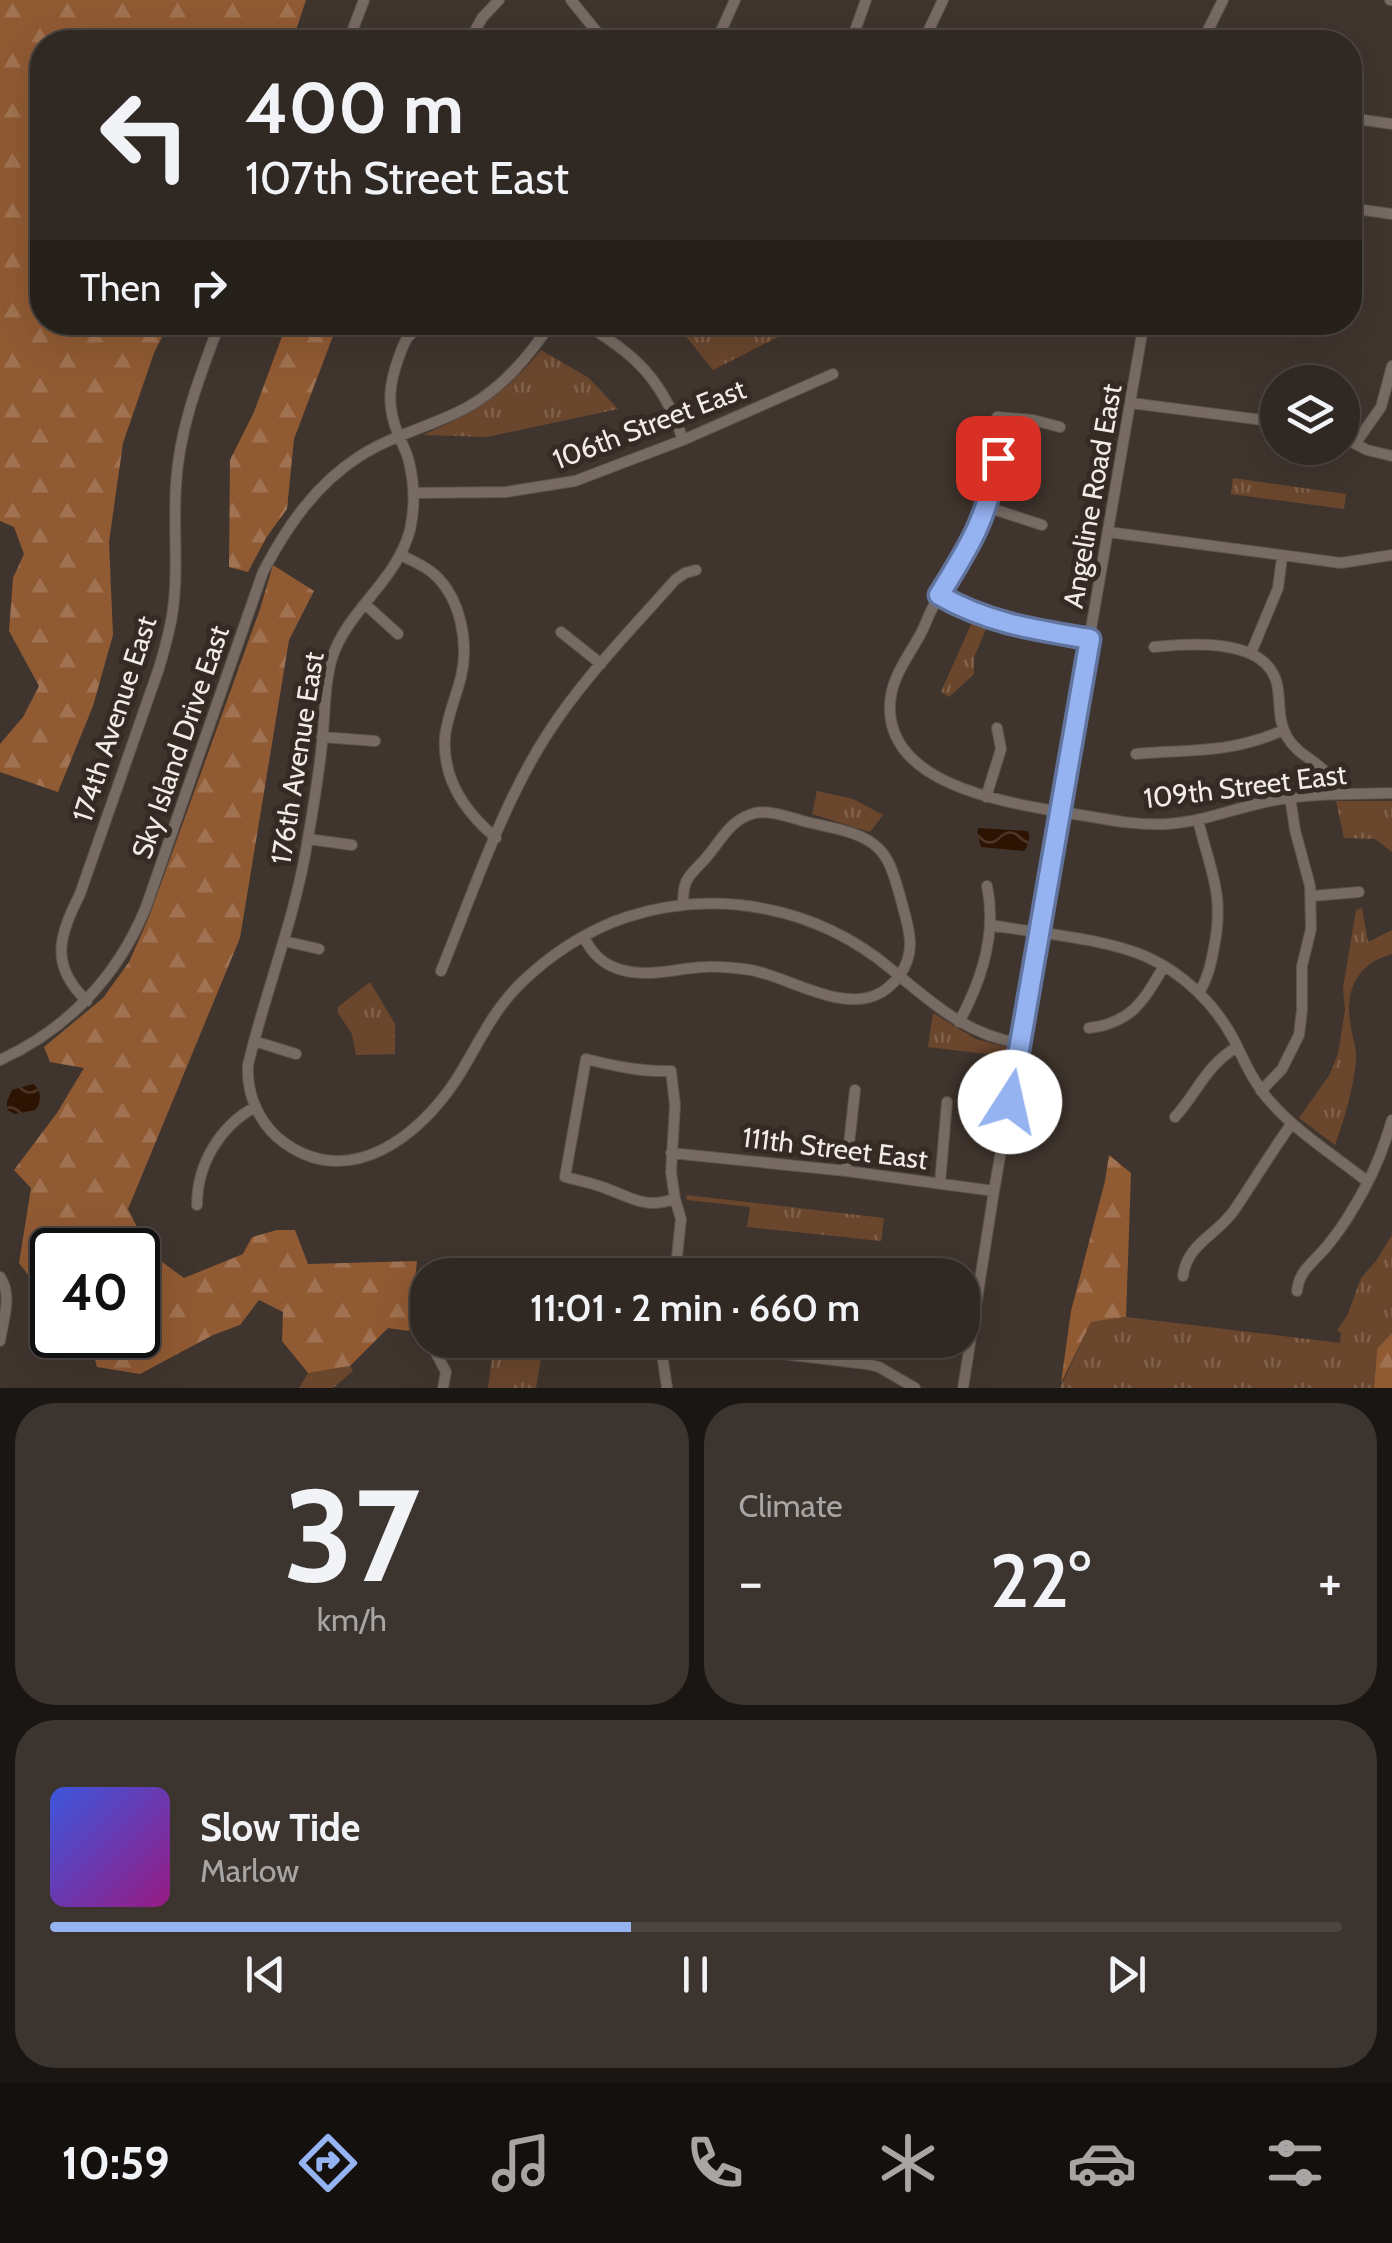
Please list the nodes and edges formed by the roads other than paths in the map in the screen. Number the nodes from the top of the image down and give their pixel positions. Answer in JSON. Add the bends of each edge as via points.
{"nodes":[{"id":1,"x":364,"y":0,"type":"edge"},
{"id":2,"x":499,"y":0,"type":"edge"},
{"id":3,"x":571,"y":0,"type":"edge"},
{"id":4,"x":735,"y":0,"type":"edge"},
{"id":5,"x":866,"y":0,"type":"edge"},
{"id":6,"x":943,"y":0,"type":"edge"},
{"id":7,"x":1223,"y":0,"type":"edge"},
{"id":8,"x":353,"y":30,"type":"edge"},
{"id":9,"x":476,"y":30,"type":"edge"},
{"id":10,"x":595,"y":30,"type":"edge"},
{"id":11,"x":721,"y":30,"type":"edge"},
{"id":12,"x":855,"y":30,"type":"edge"},
{"id":13,"x":929,"y":30,"type":"edge"},
{"id":14,"x":1208,"y":30,"type":"edge"},
{"id":15,"x":1362,"y":120,"type":"edge"},
{"id":16,"x":1392,"y":124,"type":"edge"},
{"id":17,"x":1362,"y":210,"type":"edge"},
{"id":18,"x":1392,"y":214,"type":"edge"},
{"id":19,"x":215,"y":335,"type":"edge"},
{"id":20,"x":409,"y":335,"type":"edge"},
{"id":21,"x":543,"y":335,"type":"edge"},
{"id":22,"x":602,"y":335,"type":"edge"},
{"id":23,"x":1142,"y":335,"type":"edge"},
{"id":24,"x":1392,"y":366,"type":"edge"},
{"id":25,"x":833,"y":374,"type":"dead end"},
{"id":26,"x":1131,"y":402,"type":"junction"},
{"id":27,"x":1260,"y":420,"type":"edge"},
{"id":28,"x":1060,"y":428,"type":"dead end"},
{"id":29,"x":398,"y":435,"type":"junction"},
{"id":30,"x":1360,"y":436,"type":"edge"},
{"id":31,"x":683,"y":440,"type":"junction"},
{"id":32,"x":1360,"y":447,"type":"edge"},
{"id":33,"x":1392,"y":456,"type":"edge"},
{"id":34,"x":414,"y":493,"type":"junction"},
{"id":35,"x":987,"y":507,"type":"junction"},
{"id":36,"x":1042,"y":525,"type":"dead end"},
{"id":37,"x":1108,"y":532,"type":"junction"},
{"id":38,"x":402,"y":555,"type":"junction"},
{"id":39,"x":1392,"y":555,"type":"edge"},
{"id":40,"x":1282,"y":557,"type":"junction"},
{"id":41,"x":696,"y":570,"type":"dead end"},
{"id":42,"x":939,"y":595,"type":"junction"},
{"id":43,"x":366,"y":605,"type":"junction"},
{"id":44,"x":561,"y":632,"type":"dead end"},
{"id":45,"x":398,"y":634,"type":"dead end"},
{"id":46,"x":1090,"y":639,"type":"junction"},
{"id":47,"x":1154,"y":648,"type":"dead end"},
{"id":48,"x":1252,"y":654,"type":"junction"},
{"id":49,"x":601,"y":664,"type":"junction"},
{"id":50,"x":996,"y":728,"type":"dead end"},
{"id":51,"x":1284,"y":730,"type":"junction"},
{"id":52,"x":322,"y":737,"type":"junction"},
{"id":53,"x":375,"y":741,"type":"dead end"},
{"id":54,"x":1136,"y":754,"type":"dead end"},
{"id":55,"x":1335,"y":794,"type":"junction"},
{"id":56,"x":1392,"y":794,"type":"edge"},
{"id":57,"x":986,"y":797,"type":"junction"},
{"id":58,"x":1290,"y":797,"type":"junction"},
{"id":59,"x":1060,"y":812,"type":"junction"},
{"id":60,"x":1198,"y":820,"type":"junction"},
{"id":61,"x":308,"y":838,"type":"junction"},
{"id":62,"x":496,"y":838,"type":"junction"},
{"id":63,"x":352,"y":846,"type":"dead end"},
{"id":64,"x":987,"y":886,"type":"dead end"},
{"id":65,"x":1358,"y":892,"type":"dead end"},
{"id":66,"x":1312,"y":896,"type":"junction"},
{"id":67,"x":683,"y":904,"type":"junction"},
{"id":68,"x":990,"y":926,"type":"junction"},
{"id":69,"x":1039,"y":933,"type":"junction"},
{"id":70,"x":584,"y":937,"type":"junction"},
{"id":71,"x":284,"y":941,"type":"junction"},
{"id":72,"x":319,"y":949,"type":"dead end"},
{"id":73,"x":1164,"y":966,"type":"junction"},
{"id":74,"x":441,"y":971,"type":"dead end"},
{"id":75,"x":899,"y":976,"type":"junction"},
{"id":76,"x":1199,"y":993,"type":"junction"},
{"id":77,"x":87,"y":1001,"type":"junction"},
{"id":78,"x":959,"y":1022,"type":"junction"},
{"id":79,"x":1089,"y":1028,"type":"dead end"},
{"id":80,"x":254,"y":1041,"type":"junction"},
{"id":81,"x":1020,"y":1043,"type":"junction"},
{"id":82,"x":1237,"y":1048,"type":"junction"},
{"id":83,"x":296,"y":1054,"type":"dead end"},
{"id":84,"x":0,"y":1060,"type":"edge"},
{"id":85,"x":855,"y":1090,"type":"dead end"},
{"id":86,"x":1261,"y":1091,"type":"junction"},
{"id":87,"x":948,"y":1102,"type":"dead end"},
{"id":88,"x":255,"y":1108,"type":"junction"},
{"id":89,"x":1175,"y":1117,"type":"dead end"},
{"id":90,"x":1392,"y":1120,"type":"edge"},
{"id":91,"x":1292,"y":1123,"type":"junction"},
{"id":92,"x":671,"y":1153,"type":"junction"},
{"id":93,"x":846,"y":1171,"type":"junction"},
{"id":94,"x":1368,"y":1182,"type":"junction"},
{"id":95,"x":940,"y":1183,"type":"junction"},
{"id":96,"x":994,"y":1190,"type":"junction"},
{"id":97,"x":675,"y":1200,"type":"junction"},
{"id":98,"x":198,"y":1205,"type":"dead end"},
{"id":99,"x":677,"y":1258,"type":"edge"},
{"id":100,"x":1183,"y":1276,"type":"dead end"},
{"id":101,"x":0,"y":1277,"type":"edge"},
{"id":102,"x":1297,"y":1291,"type":"dead end"},
{"id":103,"x":0,"y":1340,"type":"edge"},
{"id":104,"x":439,"y":1358,"type":"edge"},
{"id":105,"x":664,"y":1358,"type":"edge"},
{"id":106,"x":816,"y":1358,"type":"edge"},
{"id":107,"x":443,"y":1388,"type":"edge"},
{"id":108,"x":667,"y":1388,"type":"edge"},
{"id":109,"x":915,"y":1388,"type":"edge"},
{"id":110,"x":964,"y":1388,"type":"edge"}],
"edges":[{"from":1,"to":8,"type":"street"},
{"from":2,"to":9,"type":"street"},
{"from":3,"to":10,"type":"street"},
{"from":4,"to":11,"type":"street"},
{"from":5,"to":12,"type":"street"},
{"from":6,"to":13,"type":"street"},
{"from":7,"to":14,"type":"street"},
{"from":15,"to":16,"type":"street"},
{"from":17,"to":18,"type":"street"},
{"from":19,"to":77,"type":"street","name":"174th Avenue East","via":[[179,454],[168,637],[61,939],[68,978]]},
{"from":20,"to":29,"type":"street","name":"176th Avenue East","via":[[388,396]]},
{"from":21,"to":29,"type":"street","name":"Sky Island Drive East","via":[[485,396]]},
{"from":22,"to":31,"type":"street","via":[[662,391]]},
{"from":23,"to":26,"type":"street","name":"Angeline Road East"},
{"from":24,"to":30,"type":"street","via":[[1381,406]]},
{"from":25,"to":31,"type":"street","name":"106th Street East"},
{"from":26,"to":27,"type":"street"},
{"from":26,"to":37,"type":"street","name":"Angeline Road East"},
{"from":28,"to":35,"type":"street","name":"109th Street East","via":[[996,417],[1000,447]]},
{"from":29,"to":34,"type":"street","name":"176th Avenue East"},
{"from":29,"to":77,"type":"street","name":"Sky Island Drive East","via":[[315,493],[274,550],[138,928]]},
{"from":31,"to":34,"type":"street","name":"106th Street East","via":[[552,486]]},
{"from":32,"to":33,"type":"street"},
{"from":34,"to":38,"type":"street","name":"176th Avenue East"},
{"from":35,"to":36,"type":"street"},
{"from":35,"to":42,"type":"street","name":"109th Street East"},
{"from":37,"to":40,"type":"street"},
{"from":37,"to":46,"type":"street","name":"Angeline Road East"},
{"from":38,"to":43,"type":"street","name":"176th Avenue East"},
{"from":38,"to":62,"type":"street","via":[[434,574],[459,616],[464,662],[446,757],[462,802]]},
{"from":39,"to":40,"type":"street","via":[[1341,563]]},
{"from":40,"to":48,"type":"street","via":[[1278,588]]},
{"from":41,"to":49,"type":"street","via":[[675,580]]},
{"from":42,"to":46,"type":"street","via":[[1004,624]]},
{"from":42,"to":57,"type":"street","name":"109th Street East","via":[[895,682],[893,728],[922,767]]},
{"from":43,"to":45,"type":"street"},
{"from":43,"to":52,"type":"street","name":"176th Avenue East","via":[[334,652]]},
{"from":44,"to":49,"type":"street"},
{"from":46,"to":59,"type":"street","name":"Angeline Road East"},
{"from":47,"to":48,"type":"street","via":[[1212,645]]},
{"from":48,"to":51,"type":"street","via":[[1275,678]]},
{"from":49,"to":62,"type":"street","via":[[546,735]]},
{"from":50,"to":57,"type":"street","via":[[1001,748]]},
{"from":51,"to":54,"type":"street","via":[[1221,750]]},
{"from":51,"to":55,"type":"street","via":[[1295,748],[1326,770]]},
{"from":52,"to":53,"type":"street"},
{"from":52,"to":61,"type":"street","name":"176th Avenue East"},
{"from":55,"to":56,"type":"street","name":"109th Street East"},
{"from":55,"to":58,"type":"street","name":"109th Street East"},
{"from":57,"to":59,"type":"street","name":"109th Street East"},
{"from":58,"to":60,"type":"street","name":"109th Street East"},
{"from":58,"to":66,"type":"street"},
{"from":59,"to":60,"type":"street","name":"109th Street East","via":[[1148,824]]},
{"from":59,"to":69,"type":"street","name":"Angeline Road East"},
{"from":60,"to":76,"type":"street","via":[[1219,914],[1210,970]]},
{"from":61,"to":63,"type":"street"},
{"from":61,"to":71,"type":"street","name":"176th Avenue East"},
{"from":62,"to":74,"type":"street"},
{"from":64,"to":68,"type":"street"},
{"from":65,"to":66,"type":"street"},
{"from":66,"to":86,"type":"street","via":[[1299,1035],[1282,1070]]},
{"from":67,"to":70,"type":"street","via":[[621,919]]},
{"from":67,"to":75,"type":"street","via":[[758,907],[799,918],[856,943]]},
{"from":67,"to":75,"type":"street","via":[[688,878],[727,830],[748,816],[767,812],[862,837],[890,865],[910,931],[910,955]]},
{"from":68,"to":69,"type":"street"},
{"from":68,"to":78,"type":"street","via":[[981,977]]},
{"from":69,"to":73,"type":"street","via":[[1114,946]]},
{"from":69,"to":81,"type":"street","name":"Angeline Road East"},
{"from":70,"to":75,"type":"street","via":[[606,964],[639,974],[719,966],[767,974],[826,996],[860,998]]},
{"from":70,"to":88,"type":"street","via":[[518,986],[455,1081],[388,1148],[356,1160],[319,1159],[279,1139]]},
{"from":71,"to":72,"type":"street"},
{"from":71,"to":80,"type":"street","name":"176th Avenue East"},
{"from":73,"to":76,"type":"street"},
{"from":73,"to":79,"type":"street","via":[[1132,1012]]},
{"from":75,"to":78,"type":"street"},
{"from":76,"to":82,"type":"street"},
{"from":77,"to":84,"type":"street","name":"Sky Island Drive East","via":[[46,1036]]},
{"from":78,"to":81,"type":"street"},
{"from":80,"to":83,"type":"street"},
{"from":80,"to":88,"type":"street","name":"176th Avenue East","via":[[248,1074]]},
{"from":81,"to":96,"type":"street","name":"Angeline Road East"},
{"from":82,"to":86,"type":"street"},
{"from":82,"to":89,"type":"street","via":[[1208,1071]]},
{"from":85,"to":93,"type":"street"},
{"from":86,"to":91,"type":"street"},
{"from":87,"to":95,"type":"street"},
{"from":88,"to":98,"type":"street","via":[[218,1137],[200,1177]]},
{"from":90,"to":94,"type":"street"},
{"from":91,"to":94,"type":"street"},
{"from":91,"to":100,"type":"street","via":[[1230,1216],[1193,1249]]},
{"from":92,"to":93,"type":"street","name":"111th Street East"},
{"from":92,"to":97,"type":"street"},
{"from":92,"to":97,"type":"street","via":[[671,1071],[586,1059],[565,1177],[644,1204]]},
{"from":93,"to":95,"type":"street","name":"111th Street East"},
{"from":94,"to":102,"type":"street","via":[[1341,1228],[1304,1270]]},
{"from":95,"to":96,"type":"street","name":"111th Street East"},
{"from":96,"to":110,"type":"street","name":"Angeline Road East"},
{"from":97,"to":99,"type":"street","via":[[682,1219]]},
{"from":101,"to":103,"type":"street","via":[[7,1294]]},
{"from":104,"to":107,"type":"street","via":[[446,1372]]},
{"from":105,"to":108,"type":"street"},
{"from":106,"to":109,"type":"street","via":[[879,1367]]}]}
